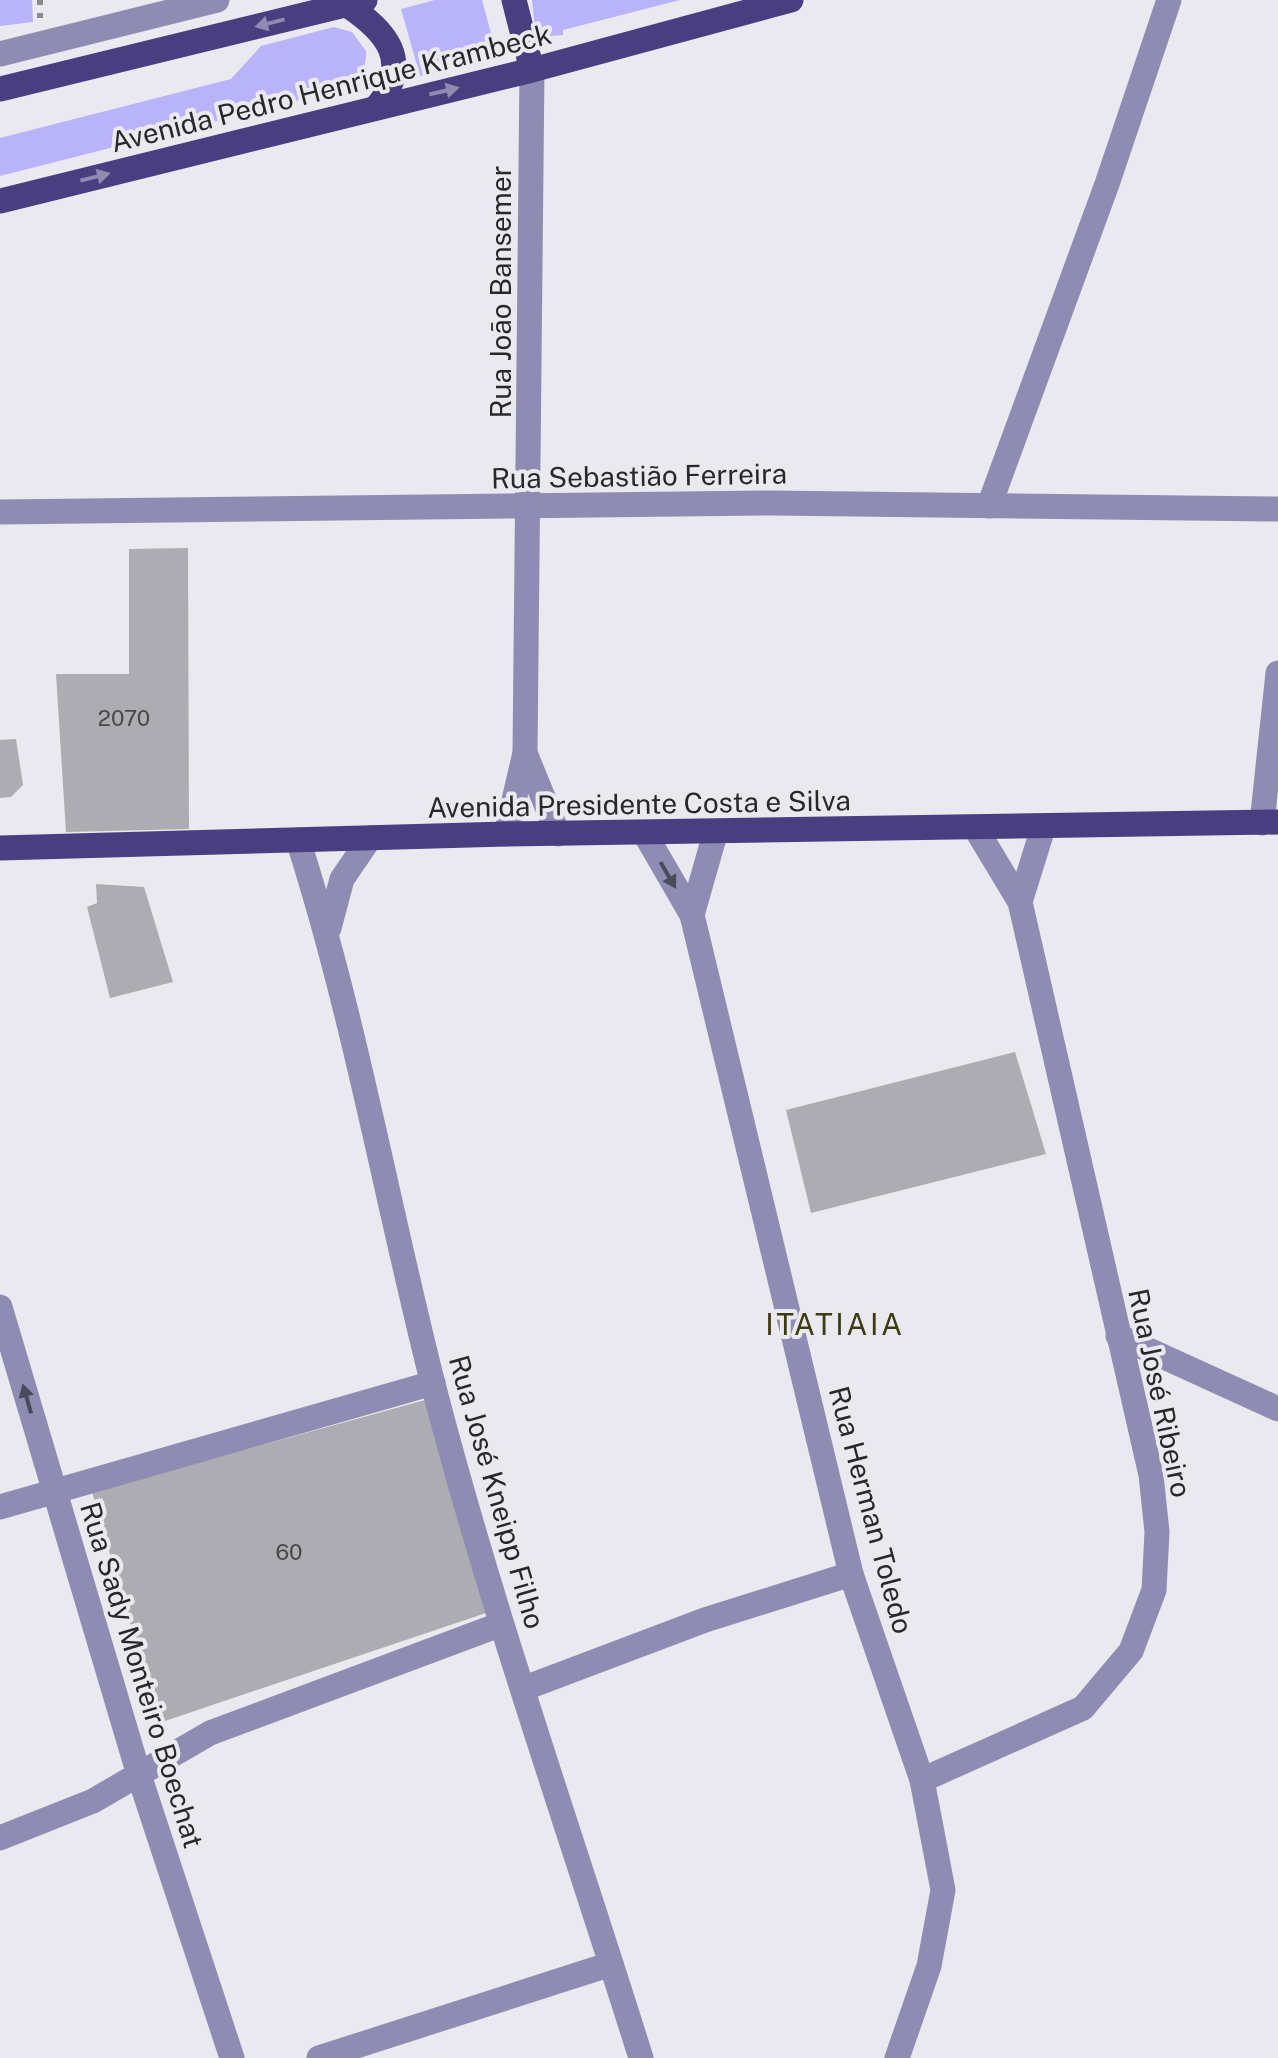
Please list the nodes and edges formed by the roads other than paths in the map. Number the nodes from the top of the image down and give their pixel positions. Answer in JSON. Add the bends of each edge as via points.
{"nodes":[{"id":1,"x":218,"y":0,"type":"edge"},
{"id":2,"x":514,"y":0,"type":"edge"},
{"id":3,"x":791,"y":0,"type":"edge"},
{"id":4,"x":1169,"y":0,"type":"edge"},
{"id":5,"x":349,"y":2,"type":"edge"},
{"id":6,"x":0,"y":54,"type":"edge"},
{"id":7,"x":532,"y":70,"type":"junction"},
{"id":8,"x":0,"y":89,"type":"edge"},
{"id":9,"x":376,"y":106,"type":"junction"},
{"id":10,"x":0,"y":201,"type":"edge"},
{"id":11,"x":988,"y":506,"type":"junction"},
{"id":12,"x":530,"y":508,"type":"junction"},
{"id":13,"x":1278,"y":509,"type":"edge"},
{"id":14,"x":0,"y":512,"type":"edge"},
{"id":15,"x":1278,"y":673,"type":"edge"},
{"id":16,"x":525,"y":753,"type":"junction"},
{"id":17,"x":1270,"y":822,"type":"edge"},
{"id":18,"x":1043,"y":828,"type":"junction"},
{"id":19,"x":976,"y":829,"type":"junction"},
{"id":20,"x":506,"y":834,"type":"junction"},
{"id":21,"x":558,"y":834,"type":"junction"},
{"id":22,"x":645,"y":834,"type":"junction"},
{"id":23,"x":714,"y":834,"type":"junction"},
{"id":24,"x":370,"y":838,"type":"junction"},
{"id":25,"x":298,"y":840,"type":"junction"},
{"id":26,"x":0,"y":848,"type":"edge"},
{"id":27,"x":1020,"y":902,"type":"junction"},
{"id":28,"x":692,"y":915,"type":"junction"},
{"id":29,"x":328,"y":932,"type":"junction"},
{"id":30,"x":0,"y":1307,"type":"edge"},
{"id":31,"x":1118,"y":1336,"type":"junction"},
{"id":32,"x":433,"y":1382,"type":"junction"},
{"id":33,"x":1278,"y":1409,"type":"edge"},
{"id":34,"x":53,"y":1490,"type":"junction"},
{"id":35,"x":0,"y":1507,"type":"edge"},
{"id":36,"x":851,"y":1574,"type":"junction"},
{"id":37,"x":499,"y":1624,"type":"junction"},
{"id":38,"x":525,"y":1688,"type":"junction"},
{"id":39,"x":139,"y":1774,"type":"junction"},
{"id":40,"x":922,"y":1780,"type":"junction"},
{"id":41,"x":0,"y":1838,"type":"edge"},
{"id":42,"x":611,"y":1964,"type":"junction"},
{"id":43,"x":232,"y":2058,"type":"edge"},
{"id":44,"x":319,"y":2058,"type":"edge"},
{"id":45,"x":640,"y":2058,"type":"edge"},
{"id":46,"x":897,"y":2058,"type":"edge"}],
"edges":[{"from":1,"to":6,"type":"street"},
{"from":2,"to":7,"type":"main road"},
{"from":3,"to":7,"type":"main road","name":"Avenida Pedro Henrique Krambeck"},
{"from":4,"to":11,"type":"street"},
{"from":5,"to":8,"type":"main road","one_way":true},
{"from":5,"to":9,"type":"main road","via":[[375,23],[394,57],[388,92]]},
{"from":9,"to":7,"type":"main road","name":"Avenida Pedro Henrique Krambeck","one_way":true},
{"from":7,"to":12,"type":"street","name":"Rua João Bansemer"},
{"from":10,"to":9,"type":"main road","name":"Avenida Pedro Henrique Krambeck","one_way":true},
{"from":11,"to":12,"type":"street","name":"Rua Sebastião Ferreira"},
{"from":11,"to":13,"type":"street","name":"Rua Sebastião Ferreira"},
{"from":12,"to":14,"type":"street","name":"Rua Sebastião Ferreira"},
{"from":12,"to":16,"type":"street","name":"Rua João Bansemer"},
{"from":15,"to":17,"type":"street"},
{"from":16,"to":20,"type":"street","name":"Rua João Bansemer"},
{"from":16,"to":21,"type":"street","name":"Rua João Bansemer"},
{"from":17,"to":18,"type":"main road","name":"Avenida Presidente Costa e Silva"},
{"from":18,"to":19,"type":"main road","name":"Avenida Presidente Costa e Silva"},
{"from":18,"to":27,"type":"street","name":"Rua José Ribeiro"},
{"from":19,"to":23,"type":"main road","name":"Avenida Presidente Costa e Silva"},
{"from":19,"to":27,"type":"street","name":"Rua José Ribeiro"},
{"from":20,"to":21,"type":"main road","name":"Avenida Presidente Costa e Silva"},
{"from":20,"to":24,"type":"main road","name":"Avenida Presidente Costa e Silva"},
{"from":21,"to":22,"type":"main road","name":"Avenida Presidente Costa e Silva"},
{"from":22,"to":23,"type":"main road","name":"Avenida Presidente Costa e Silva"},
{"from":22,"to":28,"type":"street","name":"Rua Herman Toledo","one_way":true},
{"from":23,"to":28,"type":"street","name":"Rua Herman Toledo"},
{"from":24,"to":25,"type":"main road","name":"Avenida Presidente Costa e Silva"},
{"from":24,"to":29,"type":"street","name":"Rua José Kneipp Filho","via":[[342,880]]},
{"from":25,"to":26,"type":"main road","name":"Avenida Presidente Costa e Silva"},
{"from":25,"to":29,"type":"street","name":"Rua José Kneipp Filho"},
{"from":27,"to":31,"type":"street","name":"Rua José Ribeiro"},
{"from":28,"to":36,"type":"street","name":"Rua Herman Toledo"},
{"from":29,"to":32,"type":"street","name":"Rua José Kneipp Filho"},
{"from":34,"to":30,"type":"street","name":"Rua Sady Monteiro Boechat","one_way":true},
{"from":31,"to":33,"type":"street"},
{"from":31,"to":40,"type":"street","name":"Rua José Ribeiro","via":[[1151,1475],[1157,1532],[1154,1590],[1131,1651],[1083,1708]]},
{"from":32,"to":34,"type":"street"},
{"from":32,"to":37,"type":"street","name":"Rua José Kneipp Filho"},
{"from":34,"to":35,"type":"street"},
{"from":34,"to":39,"type":"street","name":"Rua Sady Monteiro Boechat"},
{"from":36,"to":38,"type":"street"},
{"from":36,"to":40,"type":"street","name":"Rua Herman Toledo"},
{"from":37,"to":38,"type":"street","name":"Rua José Kneipp Filho"},
{"from":37,"to":39,"type":"street","via":[[210,1733]]},
{"from":38,"to":42,"type":"street","name":"Rua José Kneipp Filho"},
{"from":39,"to":41,"type":"street","via":[[93,1801]]},
{"from":39,"to":43,"type":"street","name":"Rua Sady Monteiro Boechat"},
{"from":40,"to":46,"type":"street","name":"Rua Herman Toledo","via":[[942,1890],[929,1966]]},
{"from":42,"to":44,"type":"street"},
{"from":42,"to":45,"type":"street","name":"Rua José Kneipp Filho"}]}
